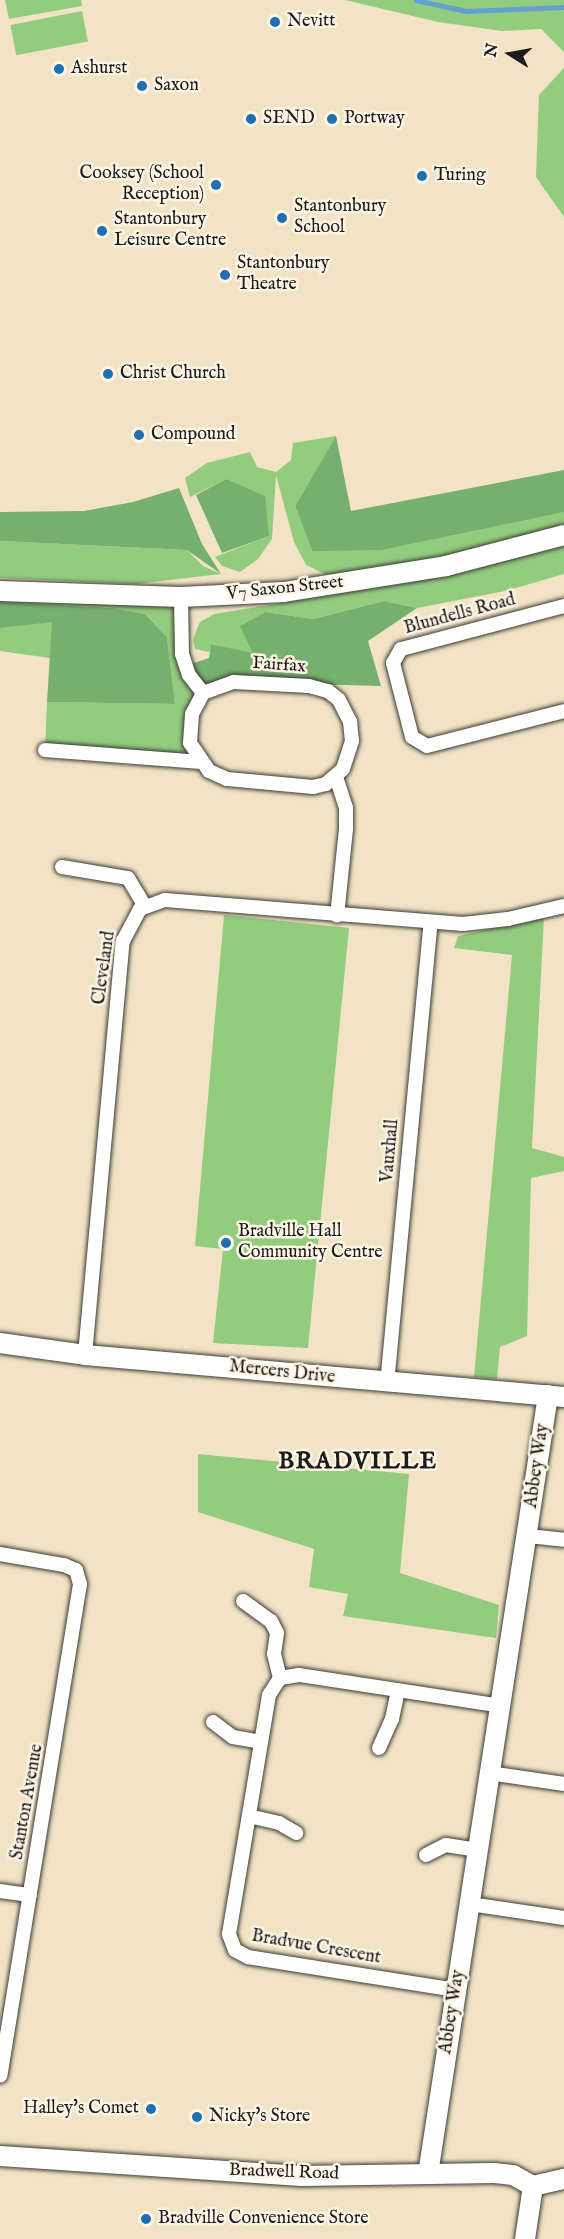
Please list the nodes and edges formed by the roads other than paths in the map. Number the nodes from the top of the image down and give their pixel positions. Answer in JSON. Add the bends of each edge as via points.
{"nodes":[{"id":1,"x":564,"y":535,"type":"edge"},
{"id":2,"x":0,"y":591,"type":"edge"},
{"id":3,"x":182,"y":597,"type":"junction"},
{"id":4,"x":564,"y":606,"type":"edge"},
{"id":5,"x":203,"y":693,"type":"junction"},
{"id":6,"x":564,"y":711,"type":"edge"},
{"id":7,"x":45,"y":750,"type":"dead end"},
{"id":8,"x":201,"y":762,"type":"junction"},
{"id":9,"x":336,"y":777,"type":"junction"},
{"id":10,"x":62,"y":867,"type":"dead end"},
{"id":11,"x":145,"y":906,"type":"junction"},
{"id":12,"x":564,"y":906,"type":"edge"},
{"id":13,"x":337,"y":916,"type":"junction"},
{"id":14,"x":431,"y":922,"type":"junction"},
{"id":15,"x":0,"y":1343,"type":"edge"},
{"id":16,"x":85,"y":1355,"type":"junction"},
{"id":17,"x":387,"y":1384,"type":"junction"},
{"id":18,"x":556,"y":1396,"type":"edge"},
{"id":19,"x":528,"y":1536,"type":"junction"},
{"id":20,"x":564,"y":1540,"type":"edge"},
{"id":21,"x":0,"y":1554,"type":"edge"},
{"id":22,"x":243,"y":1601,"type":"dead end"},
{"id":23,"x":280,"y":1678,"type":"junction"},
{"id":24,"x":398,"y":1691,"type":"junction"},
{"id":25,"x":501,"y":1706,"type":"junction"},
{"id":26,"x":213,"y":1722,"type":"dead end"},
{"id":27,"x":261,"y":1742,"type":"junction"},
{"id":28,"x":379,"y":1748,"type":"dead end"},
{"id":29,"x":489,"y":1773,"type":"junction"},
{"id":30,"x":564,"y":1784,"type":"edge"},
{"id":31,"x":249,"y":1816,"type":"junction"},
{"id":32,"x":296,"y":1833,"type":"dead end"},
{"id":33,"x":478,"y":1850,"type":"junction"},
{"id":34,"x":426,"y":1855,"type":"dead end"},
{"id":35,"x":0,"y":1891,"type":"edge"},
{"id":36,"x":30,"y":1895,"type":"junction"},
{"id":37,"x":470,"y":1904,"type":"junction"},
{"id":38,"x":564,"y":1918,"type":"edge"},
{"id":39,"x":456,"y":1990,"type":"junction"},
{"id":40,"x":0,"y":2076,"type":"edge"},
{"id":41,"x":0,"y":2156,"type":"edge"},
{"id":42,"x":428,"y":2174,"type":"junction"},
{"id":43,"x":564,"y":2179,"type":"edge"},
{"id":44,"x":533,"y":2186,"type":"junction"},
{"id":45,"x":525,"y":2239,"type":"edge"}],
"edges":[{"from":1,"to":3,"type":"street","name":"V7 Saxon Street","via":[[446,566],[263,594]]},
{"from":2,"to":3,"type":"street","name":"V7 Saxon Street"},
{"from":3,"to":5,"type":"street","via":[[182,654],[189,675]]},
{"from":4,"to":6,"type":"street","name":"Blundells Road","via":[[401,649],[393,663],[412,737],[427,746]]},
{"from":5,"to":8,"type":"street","via":[[192,714],[190,730],[190,743]]},
{"from":5,"to":9,"type":"street","name":"Fairfax","via":[[234,682],[299,684],[328,691],[345,709],[352,741],[343,769]]},
{"from":7,"to":8,"type":"street"},
{"from":8,"to":9,"type":"street","via":[[209,771],[227,779],[313,787]]},
{"from":9,"to":13,"type":"street","via":[[346,808]]},
{"from":10,"to":11,"type":"street","via":[[128,878]]},
{"from":11,"to":13,"type":"street","via":[[165,900]]},
{"from":11,"to":16,"type":"street","name":"Cleveland","via":[[129,923],[123,941]]},
{"from":12,"to":14,"type":"street","via":[[508,919],[464,924]]},
{"from":13,"to":14,"type":"street"},
{"from":14,"to":17,"type":"street","name":"Vauxhall"},
{"from":15,"to":16,"type":"street","name":"Mercers Drive"},
{"from":16,"to":17,"type":"street","name":"Mercers Drive"},
{"from":17,"to":18,"type":"street","name":"Mercers Drive"},
{"from":18,"to":19,"type":"street","name":"Abbey Way"},
{"from":19,"to":20,"type":"street"},
{"from":19,"to":25,"type":"street","name":"Abbey Way"},
{"from":21,"to":36,"type":"street","name":"Stanton Avenue","via":[[76,1570],[80,1584]]},
{"from":22,"to":23,"type":"street","via":[[271,1621],[277,1633],[274,1654]]},
{"from":23,"to":24,"type":"street","via":[[299,1675]]},
{"from":23,"to":27,"type":"street","name":"Bradvue Crescent","via":[[269,1695]]},
{"from":24,"to":25,"type":"street"},
{"from":24,"to":28,"type":"street","via":[[392,1719]]},
{"from":25,"to":29,"type":"street","name":"Abbey Way"},
{"from":26,"to":27,"type":"street","via":[[233,1737]]},
{"from":27,"to":31,"type":"street","name":"Bradvue Crescent"},
{"from":29,"to":30,"type":"street"},
{"from":29,"to":33,"type":"street","name":"Abbey Way"},
{"from":31,"to":32,"type":"street","via":[[279,1823]]},
{"from":31,"to":39,"type":"street","name":"Bradvue Crescent","via":[[230,1934],[235,1950],[248,1957]]},
{"from":33,"to":34,"type":"street","via":[[446,1845]]},
{"from":33,"to":37,"type":"street","name":"Abbey Way"},
{"from":35,"to":36,"type":"street"},
{"from":36,"to":40,"type":"street","name":"Stanton Avenue"},
{"from":37,"to":38,"type":"street"},
{"from":37,"to":39,"type":"street","name":"Abbey Way"},
{"from":39,"to":42,"type":"street","name":"Abbey Way"},
{"from":41,"to":42,"type":"street","name":"Bradwell Road","via":[[301,2176]]},
{"from":42,"to":44,"type":"street","name":"Bradwell Road","via":[[504,2174]]},
{"from":43,"to":44,"type":"street","via":[[554,2178]]},
{"from":44,"to":45,"type":"street"}]}
